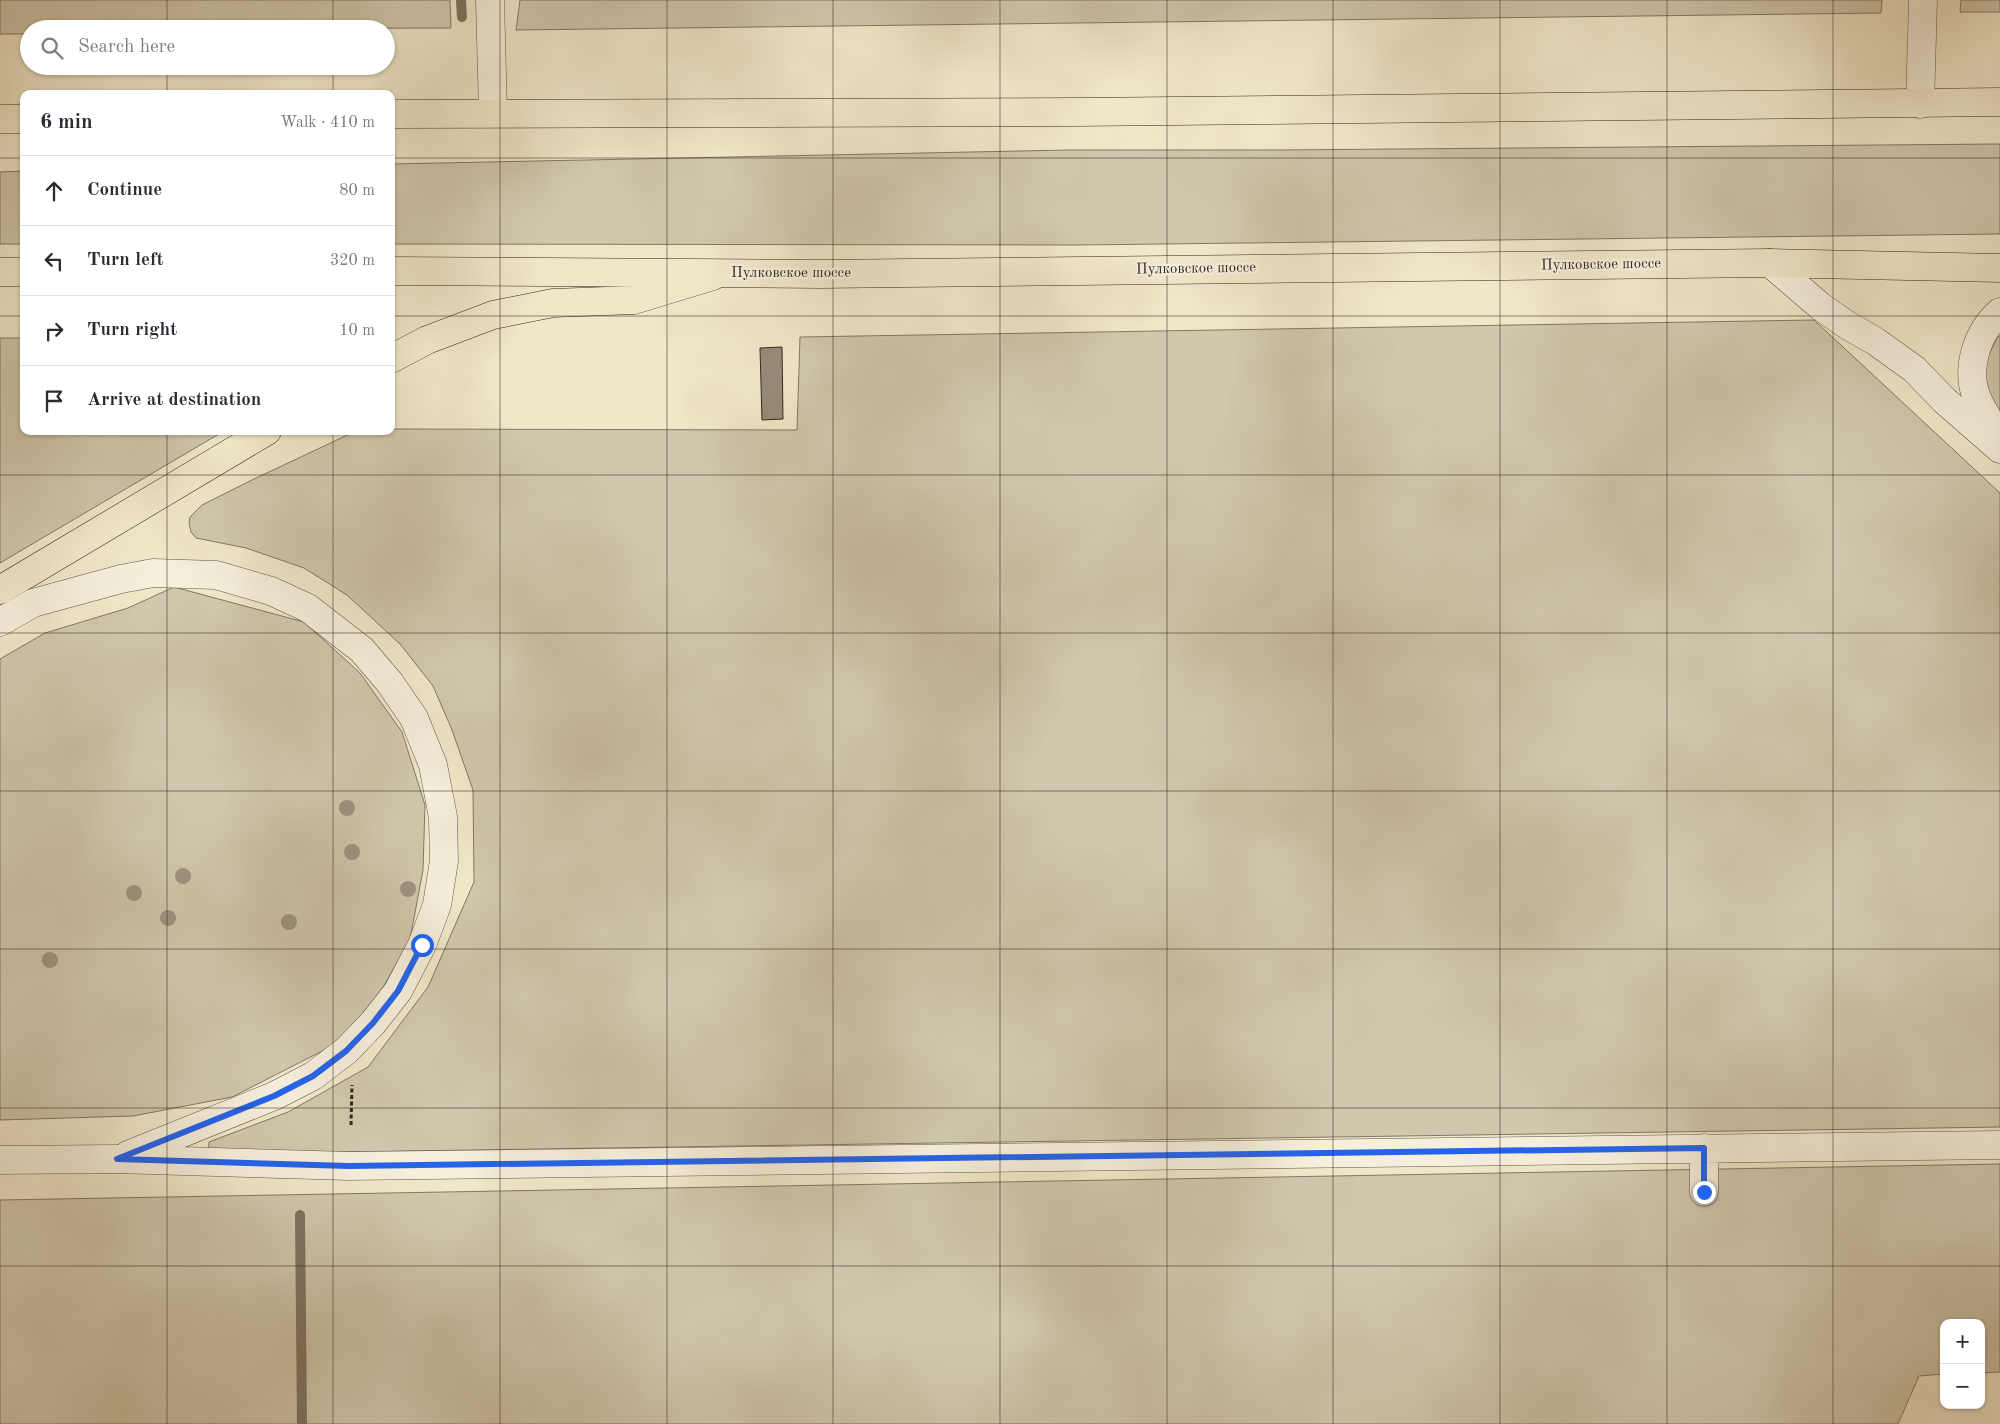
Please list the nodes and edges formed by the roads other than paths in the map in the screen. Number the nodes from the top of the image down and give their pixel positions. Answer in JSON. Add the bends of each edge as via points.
{"nodes":[{"id":1,"x":490,"y":0,"type":"edge"},
{"id":2,"x":1923,"y":0,"type":"edge"},
{"id":3,"x":2000,"y":102,"type":"edge"},
{"id":4,"x":1920,"y":104,"type":"junction"},
{"id":5,"x":493,"y":112,"type":"junction"},
{"id":6,"x":395,"y":114,"type":"edge"},
{"id":7,"x":0,"y":119,"type":"edge"},
{"id":8,"x":20,"y":119,"type":"edge"},
{"id":9,"x":1770,"y":263,"type":"junction"},
{"id":10,"x":2000,"y":268,"type":"edge"},
{"id":11,"x":395,"y":271,"type":"edge"},
{"id":12,"x":0,"y":272,"type":"edge"},
{"id":13,"x":20,"y":272,"type":"edge"},
{"id":14,"x":722,"y":273,"type":"junction"},
{"id":15,"x":2000,"y":312,"type":"edge"},
{"id":16,"x":395,"y":358,"type":"edge"},
{"id":17,"x":260,"y":435,"type":"edge"},
{"id":18,"x":2000,"y":438,"type":"edge"},
{"id":19,"x":2000,"y":449,"type":"edge"},
{"id":20,"x":0,"y":590,"type":"edge"},
{"id":21,"x":0,"y":622,"type":"edge"},
{"id":22,"x":2000,"y":1145,"type":"edge"},
{"id":23,"x":1704,"y":1148,"type":"junction"},
{"id":24,"x":117,"y":1159,"type":"junction"},
{"id":25,"x":0,"y":1160,"type":"edge"},
{"id":26,"x":1704,"y":1192,"type":"dead end"}],
"edges":[{"from":1,"to":5,"type":"street"},
{"from":2,"to":4,"type":"street"},
{"from":3,"to":4,"type":"main road"},
{"from":4,"to":5,"type":"main road","via":[[1086,112]]},
{"from":5,"to":6,"type":"main road"},
{"from":7,"to":8,"type":"main road"},
{"from":9,"to":10,"type":"main road","name":"Пулковское шоссе"},
{"from":9,"to":14,"type":"main road","name":"Пулковское шоссе"},
{"from":9,"to":19,"type":"street","via":[[1820,306],[1914,370]]},
{"from":11,"to":14,"type":"main road","name":"Пулковское шоссе"},
{"from":12,"to":13,"type":"main road"},
{"from":14,"to":16,"type":"main road","via":[[634,300],[553,303],[493,315],[427,340]]},
{"from":15,"to":18,"type":"street","via":[[1986,328],[1976,349],[1972,372],[1976,397]]},
{"from":17,"to":20,"type":"main road"},
{"from":21,"to":24,"type":"street","via":[[33,603],[153,573],[216,575],[271,591],[308,608],[362,650],[414,718],[434,765],[443,826],[444,861],[437,906],[422,945],[398,991],[373,1023],[346,1051],[305,1080],[274,1096]]},
{"from":22,"to":23,"type":"street"},
{"from":23,"to":24,"type":"street","via":[[718,1171]]},
{"from":23,"to":26,"type":"street"},
{"from":24,"to":25,"type":"street"}]}
